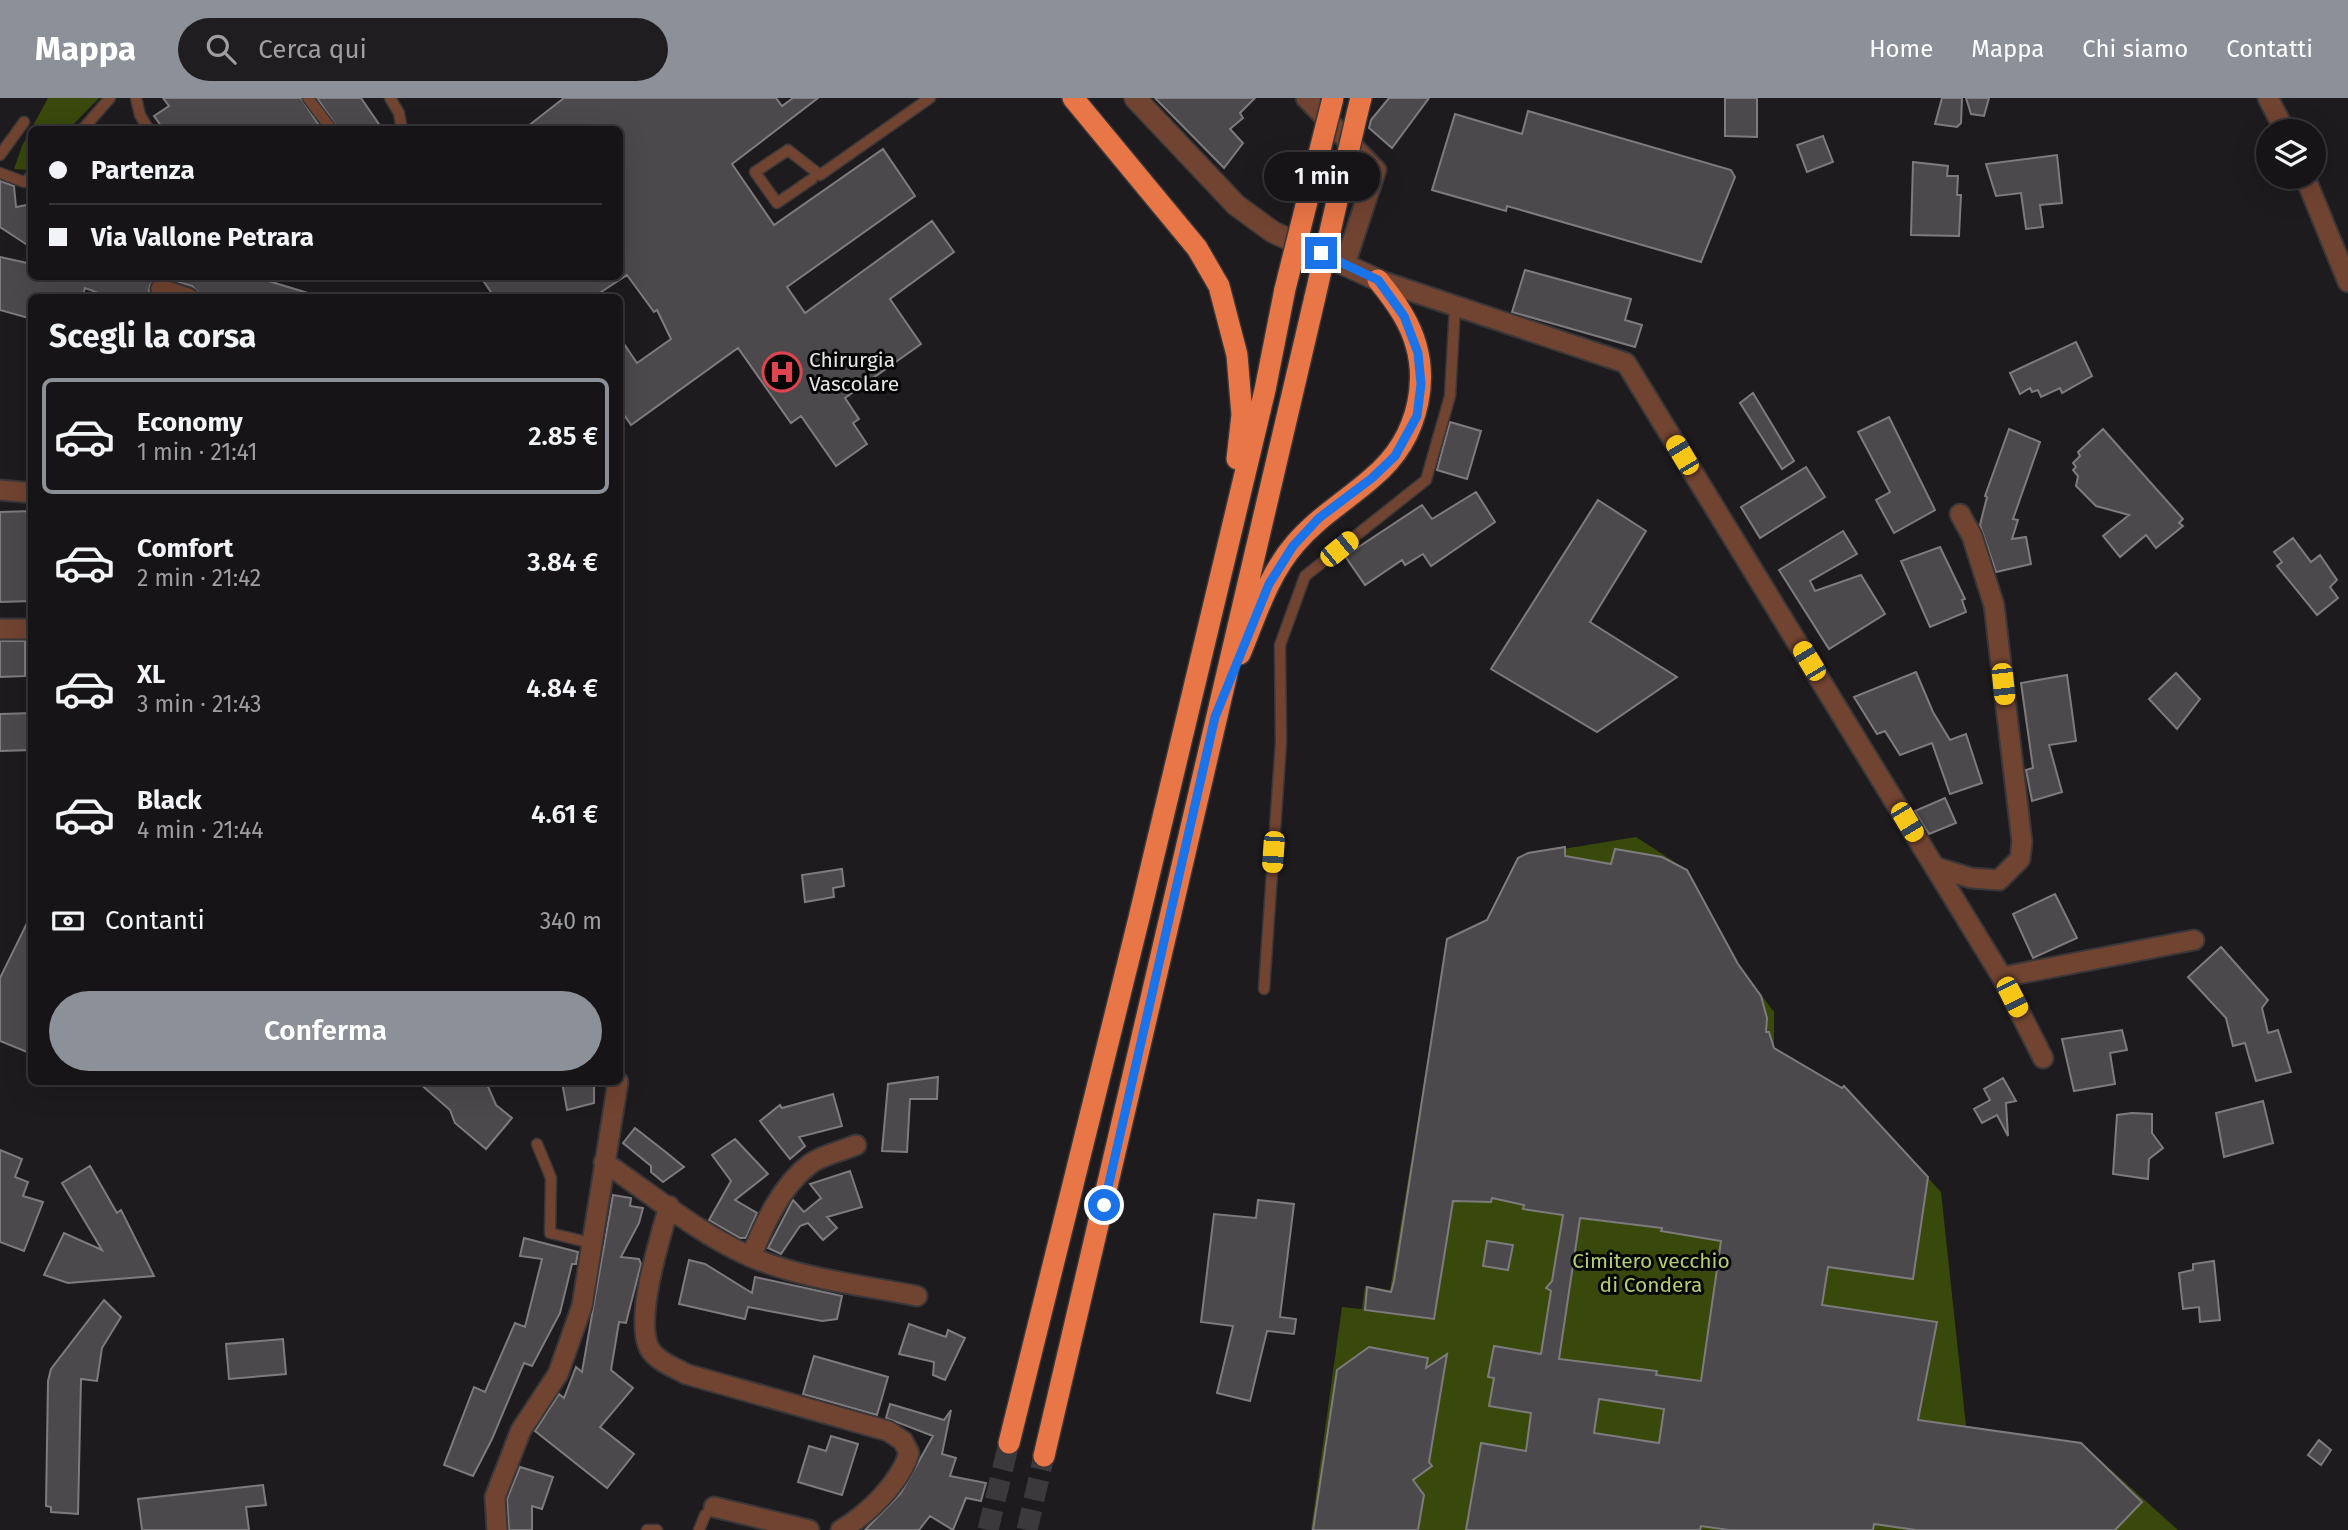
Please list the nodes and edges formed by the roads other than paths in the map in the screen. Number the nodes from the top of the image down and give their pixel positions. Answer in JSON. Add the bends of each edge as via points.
{"nodes":[{"id":1,"x":110,"y":98,"type":"edge"},
{"id":2,"x":135,"y":98,"type":"edge"},
{"id":3,"x":308,"y":98,"type":"edge"},
{"id":4,"x":390,"y":98,"type":"edge"},
{"id":5,"x":930,"y":98,"type":"edge"},
{"id":6,"x":1073,"y":98,"type":"edge"},
{"id":7,"x":1135,"y":98,"type":"edge"},
{"id":8,"x":1306,"y":98,"type":"edge"},
{"id":9,"x":1333,"y":98,"type":"edge"},
{"id":10,"x":2268,"y":98,"type":"edge"},
{"id":11,"x":1359,"y":106,"type":"edge"},
{"id":12,"x":2279,"y":119,"type":"edge"},
{"id":13,"x":24,"y":122,"type":"dead end"},
{"id":14,"x":86,"y":126,"type":"edge"},
{"id":15,"x":146,"y":126,"type":"edge"},
{"id":16,"x":329,"y":126,"type":"edge"},
{"id":17,"x":401,"y":126,"type":"edge"},
{"id":18,"x":0,"y":155,"type":"edge"},
{"id":19,"x":0,"y":173,"type":"edge"},
{"id":20,"x":28,"y":179,"type":"edge"},
{"id":21,"x":812,"y":179,"type":"dead end"},
{"id":22,"x":2310,"y":189,"type":"edge"},
{"id":23,"x":1345,"y":264,"type":"junction"},
{"id":24,"x":1378,"y":280,"type":"junction"},
{"id":25,"x":2348,"y":282,"type":"edge"},
{"id":26,"x":1455,"y":306,"type":"junction"},
{"id":27,"x":0,"y":490,"type":"edge"},
{"id":28,"x":28,"y":493,"type":"edge"},
{"id":29,"x":1960,"y":514,"type":"dead end"},
{"id":30,"x":1229,"y":535,"type":"junction"},
{"id":31,"x":0,"y":629,"type":"edge"},
{"id":32,"x":28,"y":629,"type":"edge"},
{"id":33,"x":1215,"y":717,"type":"junction"},
{"id":34,"x":1935,"y":867,"type":"junction"},
{"id":35,"x":2194,"y":940,"type":"dead end"},
{"id":36,"x":2001,"y":977,"type":"junction"},
{"id":37,"x":1264,"y":989,"type":"dead end"},
{"id":38,"x":2043,"y":1058,"type":"dead end"},
{"id":39,"x":617,"y":1085,"type":"edge"},
{"id":40,"x":537,"y":1144,"type":"dead end"},
{"id":41,"x":856,"y":1145,"type":"dead end"},
{"id":42,"x":604,"y":1162,"type":"junction"},
{"id":43,"x":669,"y":1206,"type":"junction"},
{"id":44,"x":591,"y":1243,"type":"junction"},
{"id":45,"x":751,"y":1257,"type":"junction"},
{"id":46,"x":917,"y":1296,"type":"dead end"},
{"id":47,"x":1009,"y":1443,"type":"tunnel mouth"},
{"id":48,"x":1044,"y":1456,"type":"tunnel mouth"},
{"id":49,"x":714,"y":1507,"type":"joint"},
{"id":50,"x":497,"y":1530,"type":"edge"},
{"id":51,"x":647,"y":1530,"type":"edge"},
{"id":52,"x":657,"y":1530,"type":"edge"},
{"id":53,"x":699,"y":1530,"type":"edge"},
{"id":54,"x":808,"y":1530,"type":"edge"},
{"id":55,"x":841,"y":1530,"type":"edge"}],
"edges":[{"from":1,"to":14,"type":"lane"},
{"from":2,"to":15,"type":"lane"},
{"from":3,"to":16,"type":"lane"},
{"from":4,"to":17,"type":"lane"},
{"from":5,"to":21,"type":"lane","via":[[820,174],[788,150],[755,172],[777,203]]},
{"from":6,"to":30,"type":"highway","via":[[1197,248],[1219,286],[1237,355],[1242,415]]},
{"from":7,"to":23,"type":"street","via":[[1236,205],[1273,232]]},
{"from":8,"to":23,"type":"street","via":[[1376,170]]},
{"from":9,"to":30,"type":"highway","bridge":true},
{"from":10,"to":12,"type":"street"},
{"from":11,"to":33,"type":"highway","bridge":true},
{"from":13,"to":18,"type":"lane"},
{"from":19,"to":20,"type":"lane","via":[[24,182]]},
{"from":22,"to":25,"type":"street"},
{"from":23,"to":24,"type":"street"},
{"from":24,"to":26,"type":"street"},
{"from":24,"to":33,"type":"highway","via":[[1404,316],[1418,353],[1417,416],[1395,456],[1319,518],[1293,546],[1269,584]]},
{"from":26,"to":34,"type":"street","via":[[1626,363]]},
{"from":26,"to":37,"type":"lane","via":[[1450,397],[1426,480],[1306,576],[1280,645],[1280,742]]},
{"from":27,"to":28,"type":"street"},
{"from":29,"to":34,"type":"street","via":[[1972,536],[1994,605],[2022,842],[2020,859],[1999,880],[1971,878]]},
{"from":30,"to":47,"type":"highway"},
{"from":31,"to":32,"type":"street"},
{"from":33,"to":48,"type":"highway"},
{"from":34,"to":36,"type":"street"},
{"from":35,"to":36,"type":"street"},
{"from":36,"to":38,"type":"street"},
{"from":39,"to":42,"type":"street"},
{"from":40,"to":44,"type":"lane","via":[[551,1178],[550,1233]]},
{"from":41,"to":45,"type":"street","via":[[811,1163],[764,1224]]},
{"from":42,"to":43,"type":"street"},
{"from":42,"to":44,"type":"street"},
{"from":43,"to":45,"type":"street"},
{"from":43,"to":55,"type":"street","via":[[651,1274],[645,1325],[648,1347],[662,1361],[687,1374],[888,1431],[904,1441],[909,1453],[905,1468],[859,1519]]},
{"from":44,"to":50,"type":"street","via":[[573,1336],[558,1374],[521,1430],[495,1497]]},
{"from":45,"to":46,"type":"street","via":[[786,1269]]},
{"from":49,"to":53,"type":"lane"},
{"from":49,"to":54,"type":"street"},
{"from":51,"to":52,"type":"lane"}]}
